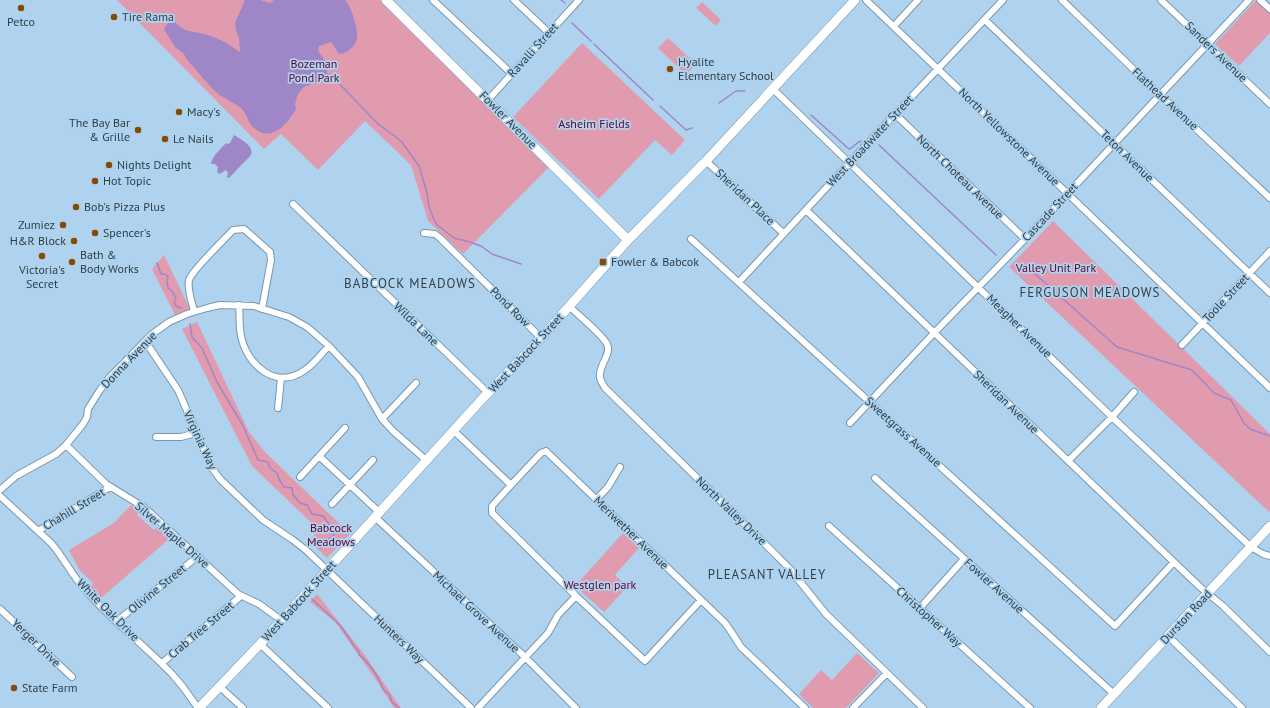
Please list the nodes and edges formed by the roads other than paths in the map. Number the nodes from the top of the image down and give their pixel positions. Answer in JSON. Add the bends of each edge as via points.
{"nodes":[{"id":1,"x":386,"y":0,"type":"edge"},
{"id":2,"x":433,"y":0,"type":"edge"},
{"id":3,"x":514,"y":0,"type":"edge"},
{"id":4,"x":579,"y":0,"type":"edge"},
{"id":5,"x":855,"y":0,"type":"edge"},
{"id":6,"x":866,"y":0,"type":"edge"},
{"id":7,"x":918,"y":0,"type":"edge"},
{"id":8,"x":1003,"y":0,"type":"edge"},
{"id":9,"x":1062,"y":0,"type":"edge"},
{"id":10,"x":1161,"y":0,"type":"edge"},
{"id":11,"x":1249,"y":0,"type":"edge"},
{"id":12,"x":1260,"y":0,"type":"edge"},
{"id":13,"x":1270,"y":9,"type":"edge"},
{"id":14,"x":985,"y":20,"type":"junction"},
{"id":15,"x":894,"y":26,"type":"junction"},
{"id":16,"x":548,"y":32,"type":"junction"},
{"id":17,"x":1208,"y":45,"type":"junction"},
{"id":18,"x":938,"y":69,"type":"junction"},
{"id":19,"x":512,"y":74,"type":"junction"},
{"id":20,"x":773,"y":89,"type":"junction"},
{"id":21,"x":1160,"y":96,"type":"junction"},
{"id":22,"x":488,"y":100,"type":"junction"},
{"id":23,"x":1270,"y":104,"type":"edge"},
{"id":24,"x":895,"y":114,"type":"junction"},
{"id":25,"x":1114,"y":144,"type":"junction"},
{"id":26,"x":706,"y":161,"type":"junction"},
{"id":27,"x":850,"y":163,"type":"junction"},
{"id":28,"x":1068,"y":194,"type":"junction"},
{"id":29,"x":1270,"y":198,"type":"edge"},
{"id":30,"x":293,"y":204,"type":"dead end"},
{"id":31,"x":806,"y":210,"type":"junction"},
{"id":32,"x":424,"y":233,"type":"dead end"},
{"id":33,"x":784,"y":233,"type":"junction"},
{"id":34,"x":691,"y":239,"type":"dead end"},
{"id":35,"x":1025,"y":239,"type":"junction"},
{"id":36,"x":628,"y":240,"type":"junction"},
{"id":37,"x":1270,"y":251,"type":"edge"},
{"id":38,"x":1249,"y":273,"type":"junction"},
{"id":39,"x":738,"y":282,"type":"junction"},
{"id":40,"x":980,"y":288,"type":"junction"},
{"id":41,"x":1270,"y":293,"type":"edge"},
{"id":42,"x":239,"y":305,"type":"junction"},
{"id":43,"x":569,"y":306,"type":"junction"},
{"id":44,"x":262,"y":308,"type":"junction"},
{"id":45,"x":194,"y":311,"type":"junction"},
{"id":46,"x":1202,"y":323,"type":"junction"},
{"id":47,"x":934,"y":333,"type":"junction"},
{"id":48,"x":541,"y":338,"type":"junction"},
{"id":49,"x":146,"y":341,"type":"junction"},
{"id":50,"x":1182,"y":345,"type":"dead end"},
{"id":51,"x":329,"y":346,"type":"junction"},
{"id":52,"x":281,"y":378,"type":"junction"},
{"id":53,"x":416,"y":384,"type":"dead end"},
{"id":54,"x":1270,"y":388,"type":"edge"},
{"id":55,"x":1134,"y":392,"type":"dead end"},
{"id":56,"x":488,"y":393,"type":"junction"},
{"id":57,"x":870,"y":402,"type":"junction"},
{"id":58,"x":278,"y":408,"type":"dead end"},
{"id":59,"x":1112,"y":417,"type":"junction"},
{"id":60,"x":382,"y":419,"type":"junction"},
{"id":61,"x":850,"y":423,"type":"dead end"},
{"id":62,"x":345,"y":428,"type":"dead end"},
{"id":63,"x":453,"y":430,"type":"junction"},
{"id":64,"x":196,"y":434,"type":"junction"},
{"id":65,"x":156,"y":437,"type":"dead end"},
{"id":66,"x":66,"y":445,"type":"junction"},
{"id":67,"x":319,"y":456,"type":"junction"},
{"id":68,"x":374,"y":460,"type":"dead end"},
{"id":69,"x":426,"y":460,"type":"junction"},
{"id":70,"x":1068,"y":461,"type":"junction"},
{"id":71,"x":620,"y":468,"type":"dead end"},
{"id":72,"x":300,"y":477,"type":"dead end"},
{"id":73,"x":875,"y":478,"type":"dead end"},
{"id":74,"x":350,"y":485,"type":"junction"},
{"id":75,"x":511,"y":485,"type":"junction"},
{"id":76,"x":110,"y":487,"type":"junction"},
{"id":77,"x":0,"y":490,"type":"edge"},
{"id":78,"x":0,"y":496,"type":"edge"},
{"id":79,"x":596,"y":500,"type":"junction"},
{"id":80,"x":332,"y":504,"type":"dead end"},
{"id":81,"x":377,"y":515,"type":"junction"},
{"id":82,"x":829,"y":526,"type":"dead end"},
{"id":83,"x":1270,"y":526,"type":"edge"},
{"id":84,"x":38,"y":531,"type":"junction"},
{"id":85,"x":1251,"y":547,"type":"junction"},
{"id":86,"x":1270,"y":556,"type":"edge"},
{"id":87,"x":197,"y":557,"type":"junction"},
{"id":88,"x":964,"y":559,"type":"junction"},
{"id":89,"x":1174,"y":562,"type":"junction"},
{"id":90,"x":327,"y":570,"type":"junction"},
{"id":91,"x":1207,"y":593,"type":"junction"},
{"id":92,"x":241,"y":596,"type":"junction"},
{"id":93,"x":576,"y":596,"type":"junction"},
{"id":94,"x":701,"y":600,"type":"junction"},
{"id":95,"x":920,"y":608,"type":"junction"},
{"id":96,"x":0,"y":609,"type":"edge"},
{"id":97,"x":281,"y":620,"type":"junction"},
{"id":98,"x":117,"y":621,"type":"junction"},
{"id":99,"x":1168,"y":636,"type":"junction"},
{"id":100,"x":260,"y":644,"type":"junction"},
{"id":101,"x":1270,"y":652,"type":"edge"},
{"id":102,"x":525,"y":657,"type":"junction"},
{"id":103,"x":162,"y":663,"type":"junction"},
{"id":104,"x":887,"y":673,"type":"junction"},
{"id":105,"x":72,"y":677,"type":"dead end"},
{"id":106,"x":220,"y":687,"type":"junction"},
{"id":107,"x":1114,"y":694,"type":"junction"},
{"id":108,"x":198,"y":708,"type":"edge"},
{"id":109,"x":243,"y":708,"type":"edge"},
{"id":110,"x":328,"y":708,"type":"edge"},
{"id":111,"x":471,"y":708,"type":"edge"},
{"id":112,"x":478,"y":708,"type":"edge"},
{"id":113,"x":576,"y":708,"type":"edge"},
{"id":114,"x":805,"y":708,"type":"edge"},
{"id":115,"x":854,"y":708,"type":"edge"},
{"id":116,"x":923,"y":708,"type":"edge"},
{"id":117,"x":1030,"y":708,"type":"edge"},
{"id":118,"x":1101,"y":708,"type":"edge"},
{"id":119,"x":1242,"y":708,"type":"edge"}],
"edges":[{"from":1,"to":22,"type":"street","name":"Fowler Avenue"},
{"from":2,"to":19,"type":"street"},
{"from":3,"to":16,"type":"street"},
{"from":4,"to":16,"type":"street","name":"Ravalli Street"},
{"from":5,"to":20,"type":"street","name":"West Babcock Street"},
{"from":6,"to":15,"type":"street","name":"North Yellowstone Avenue"},
{"from":7,"to":15,"type":"street"},
{"from":8,"to":14,"type":"street","name":"West Broadwater Street"},
{"from":9,"to":21,"type":"street","name":"Flathead Avenue"},
{"from":10,"to":17,"type":"street","name":"Sanders Avenue"},
{"from":11,"to":17,"type":"street","name":"Cascade Street"},
{"from":12,"to":13,"type":"street"},
{"from":14,"to":18,"type":"street","name":"West Broadwater Street"},
{"from":14,"to":25,"type":"street","name":"Teton Avenue"},
{"from":15,"to":18,"type":"street","name":"North Yellowstone Avenue"},
{"from":16,"to":19,"type":"street","name":"Ravalli Street"},
{"from":17,"to":21,"type":"street","name":"Cascade Street"},
{"from":17,"to":23,"type":"street","name":"Sanders Avenue"},
{"from":18,"to":24,"type":"street","name":"West Broadwater Street"},
{"from":18,"to":28,"type":"street","name":"North Yellowstone Avenue"},
{"from":19,"to":22,"type":"street","name":"Ravalli Street"},
{"from":20,"to":26,"type":"street","name":"West Babcock Street"},
{"from":20,"to":27,"type":"street","name":"Meagher Avenue"},
{"from":21,"to":25,"type":"street","name":"Cascade Street"},
{"from":21,"to":29,"type":"street","name":"Flathead Avenue"},
{"from":22,"to":36,"type":"street","name":"Fowler Avenue"},
{"from":24,"to":27,"type":"street","name":"West Broadwater Street"},
{"from":24,"to":35,"type":"street","name":"North Choteau Avenue"},
{"from":25,"to":28,"type":"street","name":"Cascade Street"},
{"from":25,"to":38,"type":"street","name":"Teton Avenue"},
{"from":26,"to":33,"type":"street","name":"Sheridan Place"},
{"from":26,"to":36,"type":"street","name":"West Babcock Street"},
{"from":27,"to":31,"type":"street","name":"West Broadwater Street"},
{"from":27,"to":40,"type":"street","name":"Meagher Avenue"},
{"from":28,"to":35,"type":"street","name":"Cascade Street"},
{"from":28,"to":46,"type":"street","name":"North Yellowstone Avenue"},
{"from":30,"to":56,"type":"street","name":"Wilda Lane"},
{"from":31,"to":33,"type":"street","name":"West Broadwater Street"},
{"from":31,"to":47,"type":"street","name":"Sheridan Avenue"},
{"from":32,"to":48,"type":"street","name":"Pond Row","via":[[435,234],[440,238]]},
{"from":33,"to":39,"type":"street","name":"West Broadwater Street"},
{"from":34,"to":39,"type":"street","name":"Sweetgrass Avenue"},
{"from":35,"to":40,"type":"street","name":"Cascade Street"},
{"from":36,"to":43,"type":"street","name":"West Babcock Street"},
{"from":37,"to":38,"type":"street","name":"Toole Street"},
{"from":38,"to":41,"type":"street","name":"Teton Avenue"},
{"from":38,"to":46,"type":"street","name":"Toole Street"},
{"from":39,"to":57,"type":"street","name":"Sweetgrass Avenue"},
{"from":40,"to":47,"type":"street","name":"Cascade Street"},
{"from":40,"to":59,"type":"street","name":"Meagher Avenue"},
{"from":42,"to":44,"type":"street","name":"Donna Avenue"},
{"from":42,"to":45,"type":"street","name":"Donna Avenue","via":[[220,305]]},
{"from":42,"to":52,"type":"street","via":[[241,337],[251,359],[264,373]]},
{"from":43,"to":48,"type":"street","name":"West Babcock Street"},
{"from":43,"to":104,"type":"street","name":"North Valley Drive","via":[[607,344],[608,350],[600,372],[601,382],[605,388],[789,568],[826,614]]},
{"from":44,"to":45,"type":"street","via":[[271,260],[270,252],[244,230],[233,230],[190,278],[189,287]]},
{"from":44,"to":51,"type":"street","name":"Donna Avenue","via":[[289,317]]},
{"from":45,"to":49,"type":"street","name":"Donna Avenue","via":[[169,322]]},
{"from":46,"to":50,"type":"street","name":"Toole Street"},
{"from":46,"to":54,"type":"street","name":"North Yellowstone Avenue"},
{"from":47,"to":57,"type":"street","name":"Cascade Street"},
{"from":47,"to":70,"type":"street","name":"Sheridan Avenue"},
{"from":48,"to":56,"type":"street","name":"West Babcock Street"},
{"from":49,"to":64,"type":"street","name":"Virginia Way","via":[[178,390]]},
{"from":49,"to":66,"type":"street","name":"Donna Avenue","via":[[108,379],[88,409],[83,424]]},
{"from":51,"to":52,"type":"street","via":[[305,371]]},
{"from":51,"to":60,"type":"street","name":"Donna Avenue","via":[[358,377]]},
{"from":52,"to":58,"type":"street"},
{"from":53,"to":60,"type":"street"},
{"from":55,"to":59,"type":"street"},
{"from":56,"to":63,"type":"street","name":"West Babcock Street"},
{"from":57,"to":61,"type":"street","name":"Cascade Street"},
{"from":57,"to":89,"type":"street","name":"Sweetgrass Avenue","via":[[1114,626]]},
{"from":59,"to":70,"type":"street"},
{"from":59,"to":85,"type":"street","name":"Meagher Avenue"},
{"from":60,"to":69,"type":"street","name":"Donna Avenue"},
{"from":62,"to":67,"type":"street"},
{"from":63,"to":69,"type":"street","name":"West Babcock Street"},
{"from":63,"to":75,"type":"street"},
{"from":64,"to":65,"type":"street"},
{"from":64,"to":90,"type":"street","name":"Virginia Way","via":[[220,479],[263,520],[294,540]]},
{"from":66,"to":76,"type":"street","name":"Silver Maple Drive"},
{"from":66,"to":77,"type":"street","name":"Donna Avenue","via":[[46,460],[16,476]]},
{"from":67,"to":72,"type":"street"},
{"from":67,"to":74,"type":"street","name":"Michael Grove Avenue"},
{"from":68,"to":74,"type":"street"},
{"from":69,"to":81,"type":"street","name":"West Babcock Street"},
{"from":70,"to":89,"type":"street","name":"Sheridan Avenue"},
{"from":71,"to":79,"type":"street"},
{"from":73,"to":88,"type":"street","name":"Fowler Avenue"},
{"from":74,"to":80,"type":"street"},
{"from":74,"to":81,"type":"street","name":"Michael Grove Avenue"},
{"from":75,"to":79,"type":"street","name":"Meriwether Avenue","via":[[541,453],[546,451]]},
{"from":75,"to":93,"type":"street","via":[[492,506],[492,513]]},
{"from":76,"to":84,"type":"street","name":"Chahill Street"},
{"from":76,"to":87,"type":"street","name":"Silver Maple Drive","via":[[144,508]]},
{"from":78,"to":84,"type":"street","name":"White Oak Drive"},
{"from":79,"to":94,"type":"street","name":"Meriwether Avenue"},
{"from":81,"to":90,"type":"street","name":"West Babcock Street"},
{"from":81,"to":102,"type":"street","name":"Michael Grove Avenue"},
{"from":82,"to":95,"type":"street","name":"Christopher Way"},
{"from":83,"to":85,"type":"street","name":"Durston Road"},
{"from":84,"to":98,"type":"street","name":"White Oak Drive","via":[[59,552],[88,594]]},
{"from":85,"to":86,"type":"street","name":"Meagher Avenue"},
{"from":85,"to":91,"type":"street","name":"Durston Road"},
{"from":87,"to":92,"type":"street","name":"Silver Maple Drive"},
{"from":87,"to":98,"type":"street","name":"Olivine Street"},
{"from":88,"to":95,"type":"street"},
{"from":88,"to":107,"type":"street","name":"Fowler Avenue"},
{"from":89,"to":91,"type":"street","name":"Sheridan Avenue"},
{"from":90,"to":97,"type":"street","name":"West Babcock Street"},
{"from":90,"to":111,"type":"street","name":"Hunters Way"},
{"from":91,"to":99,"type":"street","name":"Durston Road"},
{"from":91,"to":101,"type":"street","name":"Sheridan Avenue"},
{"from":92,"to":97,"type":"street","name":"Silver Maple Drive","via":[[259,604]]},
{"from":92,"to":103,"type":"street","name":"Crab Tree Street"},
{"from":93,"to":94,"type":"street","via":[[645,661]]},
{"from":93,"to":102,"type":"street","via":[[558,615],[548,633]]},
{"from":94,"to":114,"type":"street","name":"Meriwether Avenue","via":[[730,630],[741,647]]},
{"from":95,"to":117,"type":"street","name":"Christopher Way"},
{"from":96,"to":105,"type":"street","name":"Yerger Drive"},
{"from":97,"to":100,"type":"street","name":"West Babcock Street"},
{"from":98,"to":103,"type":"street","name":"White Oak Drive"},
{"from":99,"to":107,"type":"street","name":"Durston Road"},
{"from":99,"to":119,"type":"street"},
{"from":100,"to":106,"type":"street","name":"West Babcock Street"},
{"from":100,"to":110,"type":"street"},
{"from":102,"to":112,"type":"street"},
{"from":102,"to":113,"type":"street","name":"Michael Grove Avenue"},
{"from":103,"to":108,"type":"street","name":"White Oak Drive","via":[[183,686]]},
{"from":104,"to":115,"type":"street"},
{"from":104,"to":116,"type":"street","name":"North Valley Drive"},
{"from":106,"to":108,"type":"street","name":"West Babcock Street"},
{"from":106,"to":109,"type":"street"},
{"from":107,"to":118,"type":"street","name":"Durston Road"}]}
